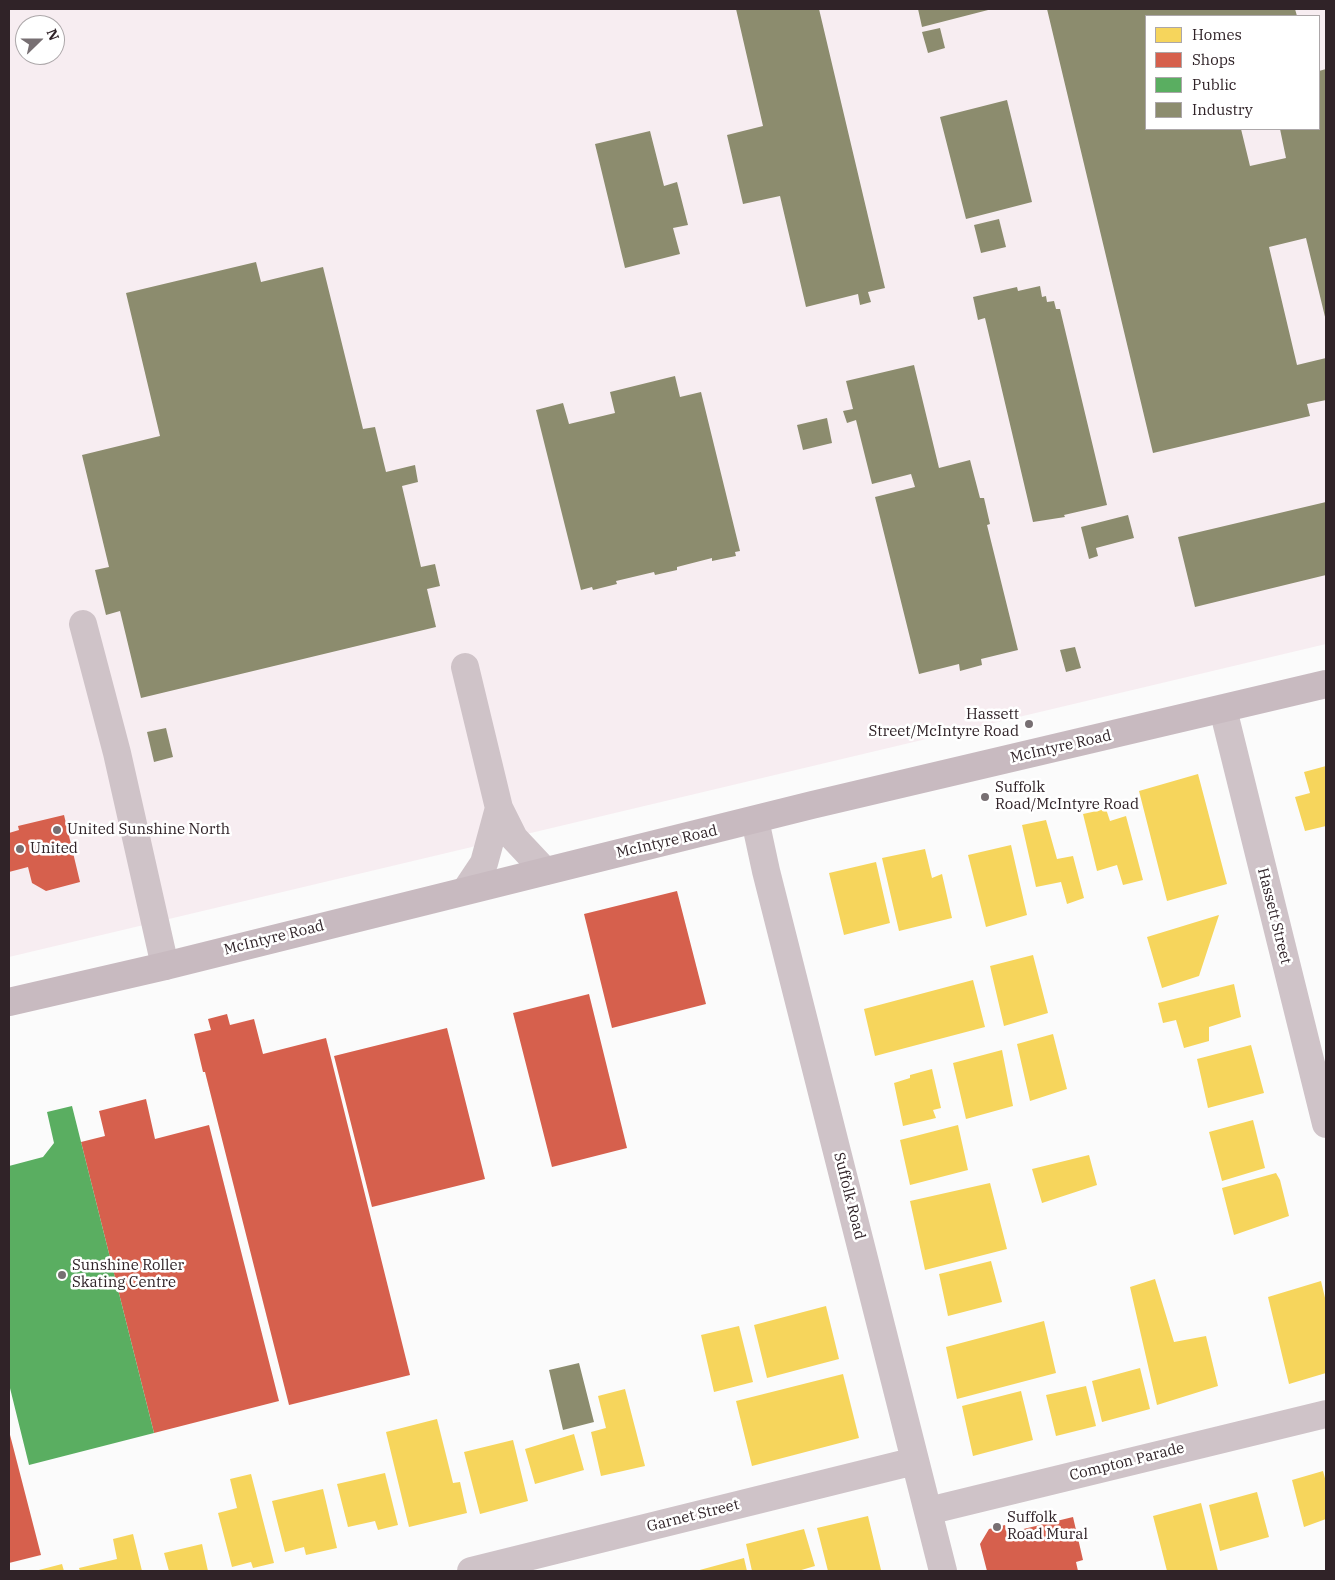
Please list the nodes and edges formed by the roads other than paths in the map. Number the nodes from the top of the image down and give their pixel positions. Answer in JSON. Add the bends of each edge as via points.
{"nodes":[{"id":1,"x":83,"y":624,"type":"dead end"},
{"id":2,"x":465,"y":667,"type":"dead end"},
{"id":3,"x":1326,"y":684,"type":"edge"},
{"id":4,"x":1223,"y":708,"type":"junction"},
{"id":5,"x":499,"y":808,"type":"junction"},
{"id":6,"x":755,"y":820,"type":"junction"},
{"id":7,"x":545,"y":871,"type":"junction"},
{"id":8,"x":466,"y":890,"type":"junction"},
{"id":9,"x":166,"y":966,"type":"junction"},
{"id":10,"x":9,"y":1002,"type":"edge"},
{"id":11,"x":1326,"y":1124,"type":"edge"},
{"id":12,"x":1326,"y":1414,"type":"edge"},
{"id":13,"x":916,"y":1461,"type":"junction"},
{"id":14,"x":928,"y":1510,"type":"junction"},
{"id":15,"x":471,"y":1571,"type":"edge"},
{"id":16,"x":943,"y":1571,"type":"edge"}],
"edges":[{"from":1,"to":9,"type":"street","via":[[117,753]]},
{"from":2,"to":5,"type":"street"},
{"from":3,"to":4,"type":"main road","name":"McIntyre Road"},
{"from":4,"to":6,"type":"main road","name":"McIntyre Road"},
{"from":4,"to":11,"type":"street","name":"Hassett Street"},
{"from":5,"to":7,"type":"street","via":[[514,838]]},
{"from":5,"to":8,"type":"street","via":[[484,863]]},
{"from":6,"to":7,"type":"main road","name":"McIntyre Road"},
{"from":6,"to":13,"type":"street","name":"Suffolk Road"},
{"from":7,"to":8,"type":"main road","name":"McIntyre Road"},
{"from":8,"to":9,"type":"main road","name":"McIntyre Road"},
{"from":9,"to":10,"type":"main road","name":"McIntyre Road"},
{"from":12,"to":14,"type":"street","name":"Compton Parade"},
{"from":13,"to":14,"type":"street","name":"Suffolk Road"},
{"from":13,"to":15,"type":"street","name":"Garnet Street"},
{"from":14,"to":16,"type":"street","name":"Suffolk Road"}]}
